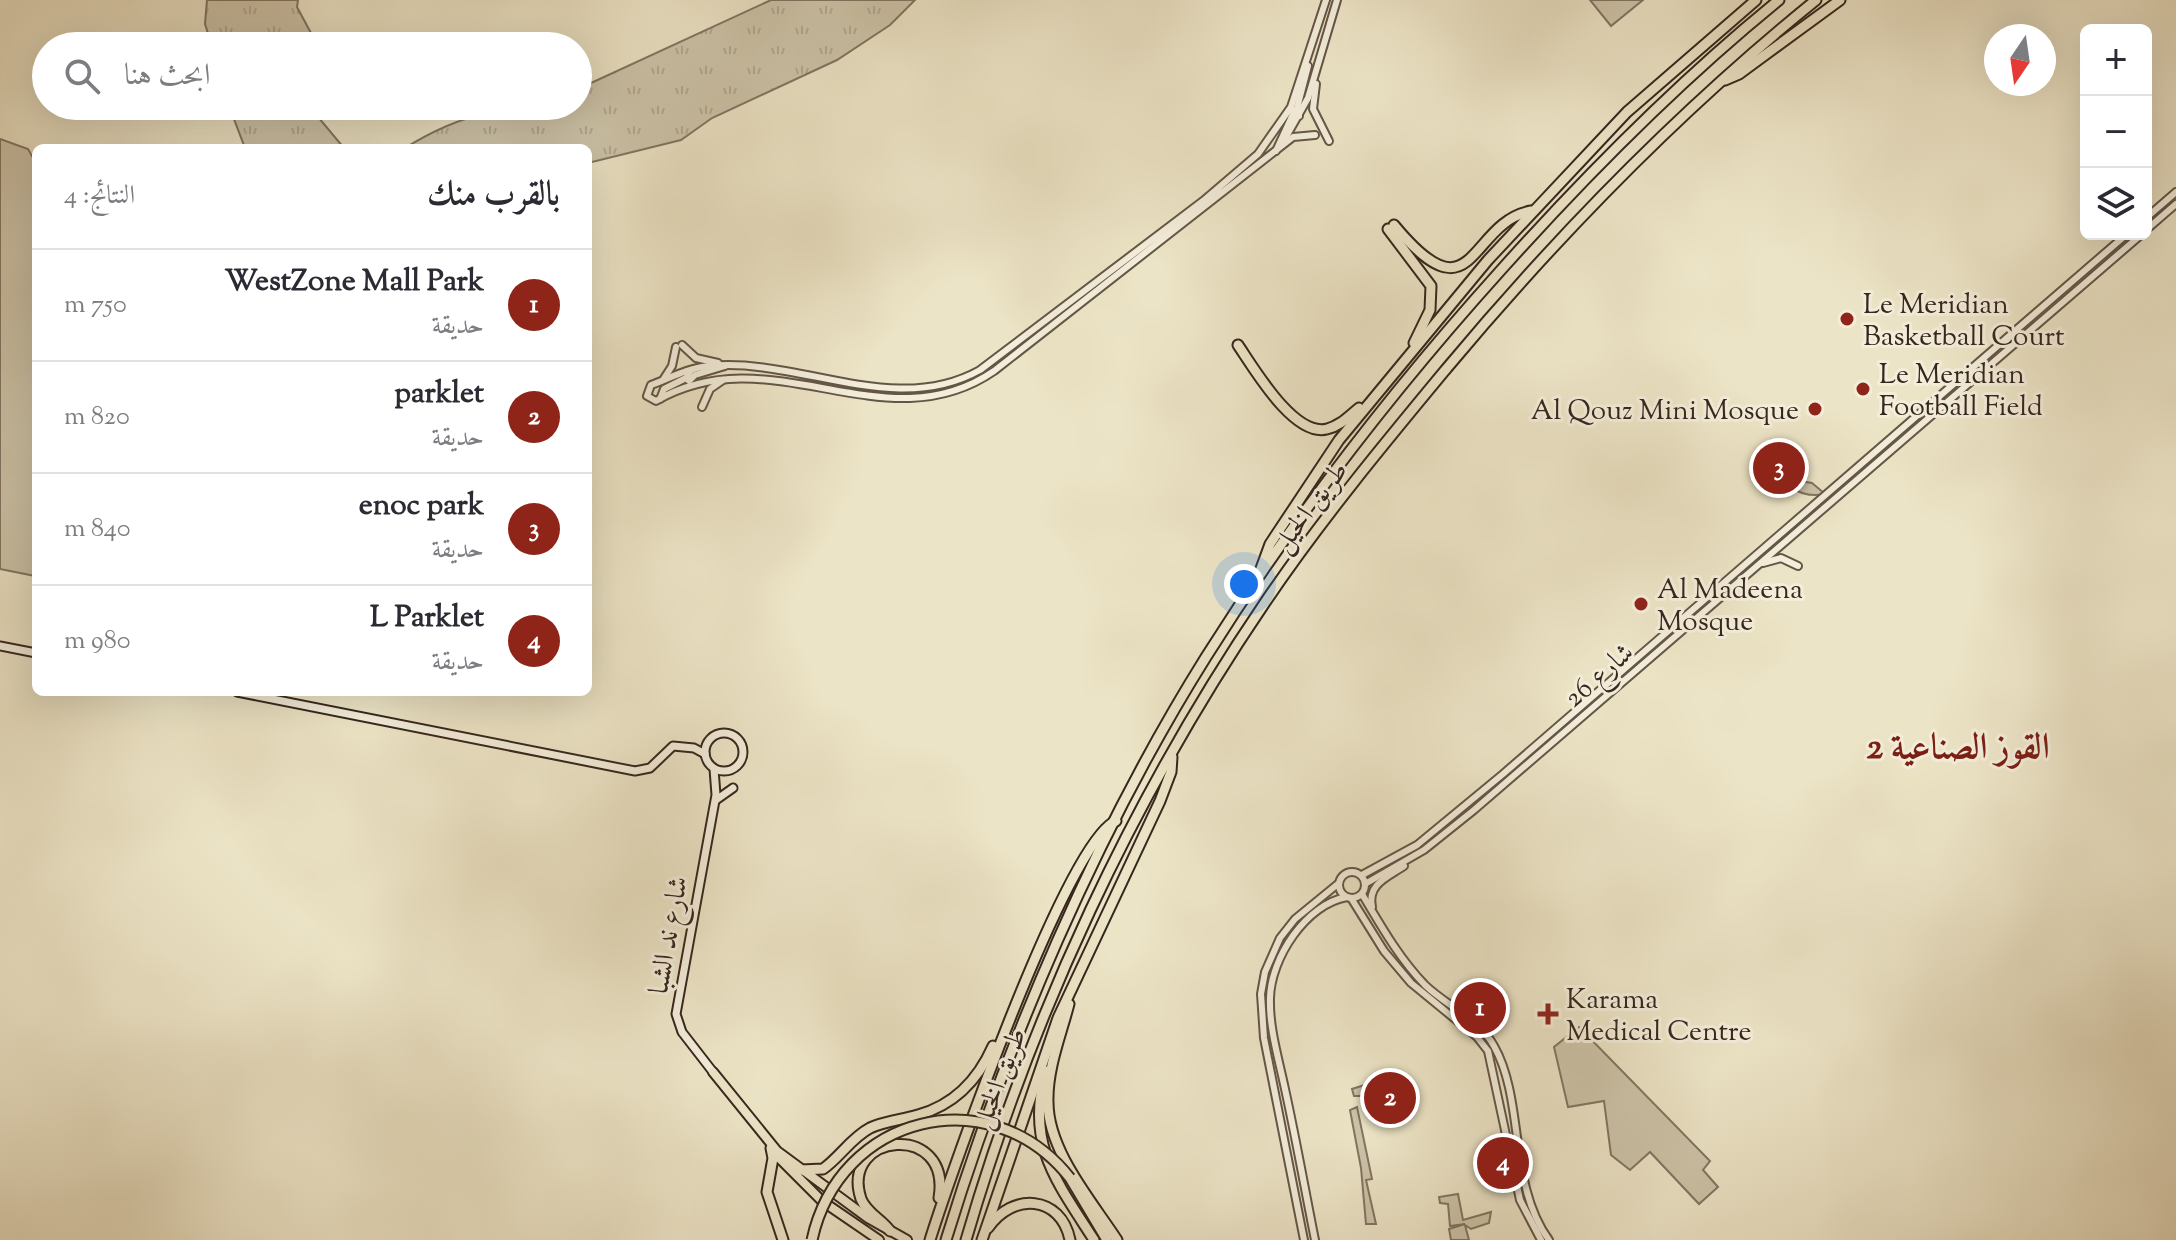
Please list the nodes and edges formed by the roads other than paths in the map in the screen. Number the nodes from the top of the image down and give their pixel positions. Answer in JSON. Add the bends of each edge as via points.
{"nodes":[{"id":1,"x":1326,"y":0,"type":"edge"},
{"id":2,"x":1337,"y":0,"type":"edge"},
{"id":3,"x":1756,"y":0,"type":"edge"},
{"id":4,"x":1779,"y":0,"type":"edge"},
{"id":5,"x":1816,"y":0,"type":"edge"},
{"id":6,"x":1840,"y":0,"type":"edge"},
{"id":7,"x":1308,"y":59,"type":"junction"},
{"id":8,"x":1315,"y":73,"type":"junction"},
{"id":9,"x":1722,"y":80,"type":"junction"},
{"id":10,"x":1289,"y":110,"type":"junction"},
{"id":11,"x":1299,"y":116,"type":"junction"},
{"id":12,"x":1315,"y":135,"type":"dead end"},
{"id":13,"x":1329,"y":141,"type":"dead end"},
{"id":14,"x":1276,"y":151,"type":"junction"},
{"id":15,"x":2176,"y":192,"type":"edge"},
{"id":16,"x":2176,"y":204,"type":"edge"},
{"id":17,"x":1531,"y":211,"type":"junction"},
{"id":18,"x":2152,"y":213,"type":"edge"},
{"id":19,"x":2152,"y":225,"type":"edge"},
{"id":20,"x":2120,"y":240,"type":"edge"},
{"id":21,"x":2135,"y":240,"type":"edge"},
{"id":22,"x":2033,"y":315,"type":"junction"},
{"id":23,"x":2038,"y":324,"type":"junction"},
{"id":24,"x":1238,"y":345,"type":"dead end"},
{"id":25,"x":1412,"y":349,"type":"junction"},
{"id":26,"x":725,"y":366,"type":"junction"},
{"id":27,"x":691,"y":370,"type":"junction"},
{"id":28,"x":726,"y":378,"type":"junction"},
{"id":29,"x":662,"y":381,"type":"junction"},
{"id":30,"x":688,"y":384,"type":"junction"},
{"id":31,"x":1374,"y":395,"type":"junction"},
{"id":32,"x":660,"y":399,"type":"junction"},
{"id":33,"x":702,"y":407,"type":"dead end"},
{"id":34,"x":1783,"y":531,"type":"junction"},
{"id":35,"x":1781,"y":544,"type":"junction"},
{"id":36,"x":1798,"y":566,"type":"dead end"},
{"id":37,"x":1753,"y":569,"type":"junction"},
{"id":38,"x":1258,"y":579,"type":"junction"},
{"id":39,"x":0,"y":646,"type":"edge"},
{"id":40,"x":32,"y":652,"type":"edge"},
{"id":41,"x":257,"y":696,"type":"edge"},
{"id":42,"x":707,"y":742,"type":"junction"},
{"id":43,"x":705,"y":754,"type":"junction"},
{"id":44,"x":1172,"y":754,"type":"junction"},
{"id":45,"x":714,"y":769,"type":"junction"},
{"id":46,"x":632,"y":770,"type":"junction"},
{"id":47,"x":727,"y":771,"type":"junction"},
{"id":48,"x":733,"y":788,"type":"dead end"},
{"id":49,"x":715,"y":798,"type":"junction"},
{"id":50,"x":1469,"y":802,"type":"junction"},
{"id":51,"x":1474,"y":810,"type":"junction"},
{"id":52,"x":1116,"y":821,"type":"junction"},
{"id":53,"x":1416,"y":855,"type":"junction"},
{"id":54,"x":1362,"y":875,"type":"junction"},
{"id":55,"x":1339,"y":883,"type":"junction"},
{"id":56,"x":1365,"y":884,"type":"junction"},
{"id":57,"x":1362,"y":894,"type":"junction"},
{"id":58,"x":1349,"y":897,"type":"junction"},
{"id":59,"x":1376,"y":918,"type":"junction"},
{"id":60,"x":1031,"y":969,"type":"junction"},
{"id":61,"x":1074,"y":985,"type":"junction"},
{"id":62,"x":1441,"y":999,"type":"junction"},
{"id":63,"x":1450,"y":1007,"type":"junction"},
{"id":64,"x":1438,"y":1008,"type":"junction"},
{"id":65,"x":1464,"y":1016,"type":"junction"},
{"id":66,"x":1058,"y":1018,"type":"junction"},
{"id":67,"x":713,"y":1072,"type":"junction"},
{"id":68,"x":1508,"y":1139,"type":"junction"},
{"id":69,"x":771,"y":1148,"type":"junction"},
{"id":70,"x":1521,"y":1160,"type":"junction"},
{"id":71,"x":801,"y":1170,"type":"junction"},
{"id":72,"x":936,"y":1223,"type":"junction"},
{"id":73,"x":890,"y":1231,"type":"junction"},
{"id":74,"x":983,"y":1237,"type":"edge"},
{"id":75,"x":1106,"y":1237,"type":"edge"},
{"id":76,"x":906,"y":1239,"type":"edge"},
{"id":77,"x":783,"y":1240,"type":"edge"},
{"id":78,"x":812,"y":1240,"type":"edge"},
{"id":79,"x":879,"y":1240,"type":"edge"},
{"id":80,"x":930,"y":1240,"type":"edge"},
{"id":81,"x":946,"y":1240,"type":"edge"},
{"id":82,"x":966,"y":1240,"type":"edge"},
{"id":83,"x":1070,"y":1240,"type":"edge"},
{"id":84,"x":1094,"y":1240,"type":"edge"},
{"id":85,"x":1117,"y":1240,"type":"edge"},
{"id":86,"x":1304,"y":1240,"type":"edge"},
{"id":87,"x":1315,"y":1240,"type":"edge"},
{"id":88,"x":1541,"y":1240,"type":"edge"},
{"id":89,"x":1549,"y":1240,"type":"edge"}],
"edges":[{"from":1,"to":7,"type":"street"},
{"from":2,"to":8,"type":"street"},
{"from":3,"to":17,"type":"highway","via":[[1627,112]]},
{"from":4,"to":38,"type":"highway","name":"طريق الخيل","via":[[1637,126],[1520,248],[1394,393]]},
{"from":5,"to":9,"type":"highway","name":"طريق الخيل"},
{"from":6,"to":9,"type":"highway","via":[[1739,74]]},
{"from":7,"to":10,"type":"street"},
{"from":7,"to":11,"type":"street"},
{"from":8,"to":11,"type":"street"},
{"from":8,"to":13,"type":"street","via":[[1313,109]]},
{"from":9,"to":44,"type":"highway","name":"طريق الخيل","via":[[1567,229],[1388,439],[1265,602]]},
{"from":10,"to":14,"type":"street","via":[[1294,112]]},
{"from":10,"to":26,"type":"street","via":[[1258,154],[1203,201],[964,378],[898,390],[785,370]]},
{"from":11,"to":14,"type":"street"},
{"from":12,"to":14,"type":"street","via":[[1296,135]]},
{"from":14,"to":28,"type":"street","via":[[994,371],[965,388],[902,400],[792,382]]},
{"from":15,"to":18,"type":"street"},
{"from":16,"to":19,"type":"street","name":"شارع 26"},
{"from":17,"to":25,"type":"highway"},
{"from":17,"to":25,"type":"highway","via":[[1511,220],[1467,261],[1450,267],[1423,258],[1391,227],[1431,286],[1432,306]]},
{"from":20,"to":22,"type":"street","name":"شارع 26"},
{"from":21,"to":23,"type":"street","name":"شارع 26"},
{"from":22,"to":23,"type":"street"},
{"from":22,"to":34,"type":"street","name":"شارع 26"},
{"from":23,"to":35,"type":"street","name":"شارع 26"},
{"from":24,"to":31,"type":"highway","via":[[1305,427],[1338,425]]},
{"from":25,"to":31,"type":"highway"},
{"from":26,"to":27,"type":"street"},
{"from":26,"to":29,"type":"street","via":[[696,358],[679,346]]},
{"from":26,"to":30,"type":"street","via":[[695,375]]},
{"from":27,"to":29,"type":"street"},
{"from":27,"to":32,"type":"street","via":[[663,390]]},
{"from":28,"to":30,"type":"street"},
{"from":28,"to":33,"type":"street","via":[[711,387]]},
{"from":29,"to":32,"type":"street","via":[[646,392],[652,401]]},
{"from":30,"to":32,"type":"street"},
{"from":31,"to":38,"type":"highway","via":[[1274,538]]},
{"from":34,"to":35,"type":"street"},
{"from":34,"to":50,"type":"street","name":"شارع 26"},
{"from":35,"to":37,"type":"street","name":"شارع 26"},
{"from":36,"to":37,"type":"street","via":[[1778,558]]},
{"from":37,"to":51,"type":"street","name":"شارع 26"},
{"from":38,"to":52,"type":"highway","name":"طريق الخيل","via":[[1187,689]]},
{"from":39,"to":40,"type":"main road"},
{"from":41,"to":46,"type":"main road"},
{"from":42,"to":43,"type":"main road"},
{"from":42,"to":46,"type":"main road","via":[[672,744],[650,765]]},
{"from":42,"to":47,"type":"main road","via":[[722,733],[740,742],[741,761]]},
{"from":43,"to":45,"type":"main road"},
{"from":43,"to":46,"type":"main road","via":[[673,746],[650,768]]},
{"from":44,"to":61,"type":"highway","via":[[1160,801]]},
{"from":44,"to":82,"type":"highway","name":"طريق الخيل","via":[[1052,1001],[1001,1130]]},
{"from":45,"to":47,"type":"main road"},
{"from":45,"to":49,"type":"main road","name":"شارع ند الشبا"},
{"from":47,"to":49,"type":"main road","name":"شارع ند الشبا"},
{"from":48,"to":49,"type":"main road"},
{"from":49,"to":67,"type":"main road","name":"شارع ند الشبا","via":[[676,1014],[682,1032]]},
{"from":50,"to":51,"type":"street"},
{"from":50,"to":54,"type":"street","name":"شارع 26","via":[[1417,845]]},
{"from":51,"to":53,"type":"street","name":"شارع 26"},
{"from":52,"to":60,"type":"highway","via":[[1099,834]]},
{"from":52,"to":81,"type":"highway","name":"طريق الخيل","via":[[1006,1070]]},
{"from":53,"to":56,"type":"street","name":"شارع 26"},
{"from":53,"to":59,"type":"street","via":[[1373,889]]},
{"from":54,"to":55,"type":"street","via":[[1350,872]]},
{"from":54,"to":56,"type":"street"},
{"from":55,"to":58,"type":"street"},
{"from":55,"to":86,"type":"street","via":[[1280,938],[1261,994],[1263,1035]]},
{"from":56,"to":57,"type":"street"},
{"from":57,"to":58,"type":"street"},
{"from":57,"to":59,"type":"street"},
{"from":58,"to":64,"type":"street","via":[[1384,951]]},
{"from":58,"to":87,"type":"street","via":[[1330,903],[1296,932],[1282,954],[1270,993]]},
{"from":59,"to":62,"type":"street","via":[[1401,958]]},
{"from":60,"to":71,"type":"highway","via":[[1021,980],[983,1067],[960,1094],[930,1111],[866,1130],[822,1170]]},
{"from":60,"to":72,"type":"highway"},
{"from":61,"to":66,"type":"highway"},
{"from":61,"to":85,"type":"highway","via":[[1050,1077],[1050,1122],[1061,1151]]},
{"from":62,"to":63,"type":"street"},
{"from":62,"to":65,"type":"street","via":[[1462,994]]},
{"from":63,"to":64,"type":"street"},
{"from":63,"to":65,"type":"street"},
{"from":64,"to":68,"type":"street","via":[[1488,1051]]},
{"from":65,"to":70,"type":"street","via":[[1498,1053]]},
{"from":66,"to":74,"type":"highway"},
{"from":66,"to":84,"type":"highway","via":[[1040,1096],[1041,1144],[1052,1174]]},
{"from":67,"to":69,"type":"main road"},
{"from":67,"to":71,"type":"main road","via":[[767,1141]]},
{"from":68,"to":70,"type":"street"},
{"from":68,"to":88,"type":"street","via":[[1520,1200]]},
{"from":69,"to":77,"type":"highway","via":[[767,1192]]},
{"from":69,"to":79,"type":"main road","via":[[812,1192]]},
{"from":70,"to":89,"type":"street","via":[[1533,1213]]},
{"from":71,"to":73,"type":"main road"},
{"from":72,"to":73,"type":"highway","via":[[936,1167],[917,1148],[893,1144],[871,1155],[859,1183],[865,1207]]},
{"from":72,"to":80,"type":"highway"},
{"from":73,"to":76,"type":"main road"},
{"from":74,"to":83,"type":"highway","via":[[1004,1210],[1028,1202],[1059,1214]]},
{"from":75,"to":78,"type":"highway","bridge":true,"via":[[1070,1178],[1047,1154],[1009,1130],[966,1119],[927,1122],[887,1137],[850,1168],[823,1205]]}]}
